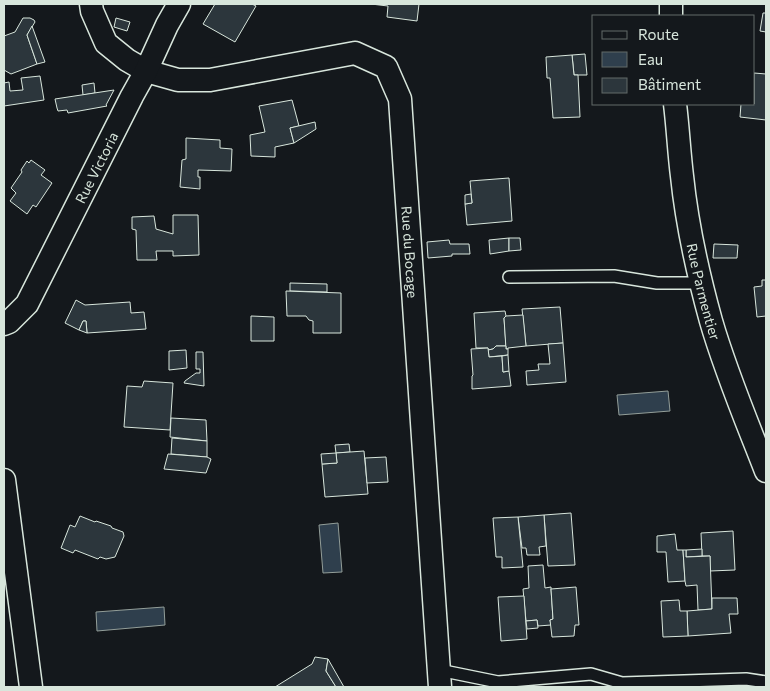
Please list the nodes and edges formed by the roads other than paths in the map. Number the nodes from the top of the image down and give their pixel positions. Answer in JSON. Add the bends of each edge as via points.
{"nodes":[{"id":1,"x":91,"y":4,"type":"edge"},
{"id":2,"x":180,"y":4,"type":"edge"},
{"id":3,"x":146,"y":71,"type":"junction"},
{"id":4,"x":675,"y":105,"type":"edge"},
{"id":5,"x":509,"y":277,"type":"dead end"},
{"id":6,"x":702,"y":283,"type":"junction"},
{"id":7,"x":4,"y":324,"type":"edge"},
{"id":8,"x":766,"y":471,"type":"edge"},
{"id":9,"x":4,"y":480,"type":"edge"},
{"id":10,"x":440,"y":679,"type":"edge"},
{"id":11,"x":766,"y":682,"type":"edge"},
{"id":12,"x":31,"y":687,"type":"edge"}],
"edges":[{"from":1,"to":3,"type":"street","name":"Rue du Bocage","via":[[106,43]]},
{"from":2,"to":3,"type":"street","name":"Rue Victoria"},
{"from":3,"to":7,"type":"street","name":"Rue Victoria","via":[[27,304]]},
{"from":3,"to":10,"type":"street","name":"Rue du Bocage","via":[[178,80],[210,80],[356,53],[386,67],[400,99]]},
{"from":4,"to":6,"type":"street","name":"Rue Parmentier","via":[[682,177]]},
{"from":5,"to":6,"type":"lane","via":[[614,276],[657,283]]},
{"from":6,"to":8,"type":"street","name":"Rue Parmentier","via":[[730,380]]},
{"from":9,"to":12,"type":"street"},
{"from":10,"to":11,"type":"lane","via":[[498,682],[591,674],[622,683],[746,679]]}]}
